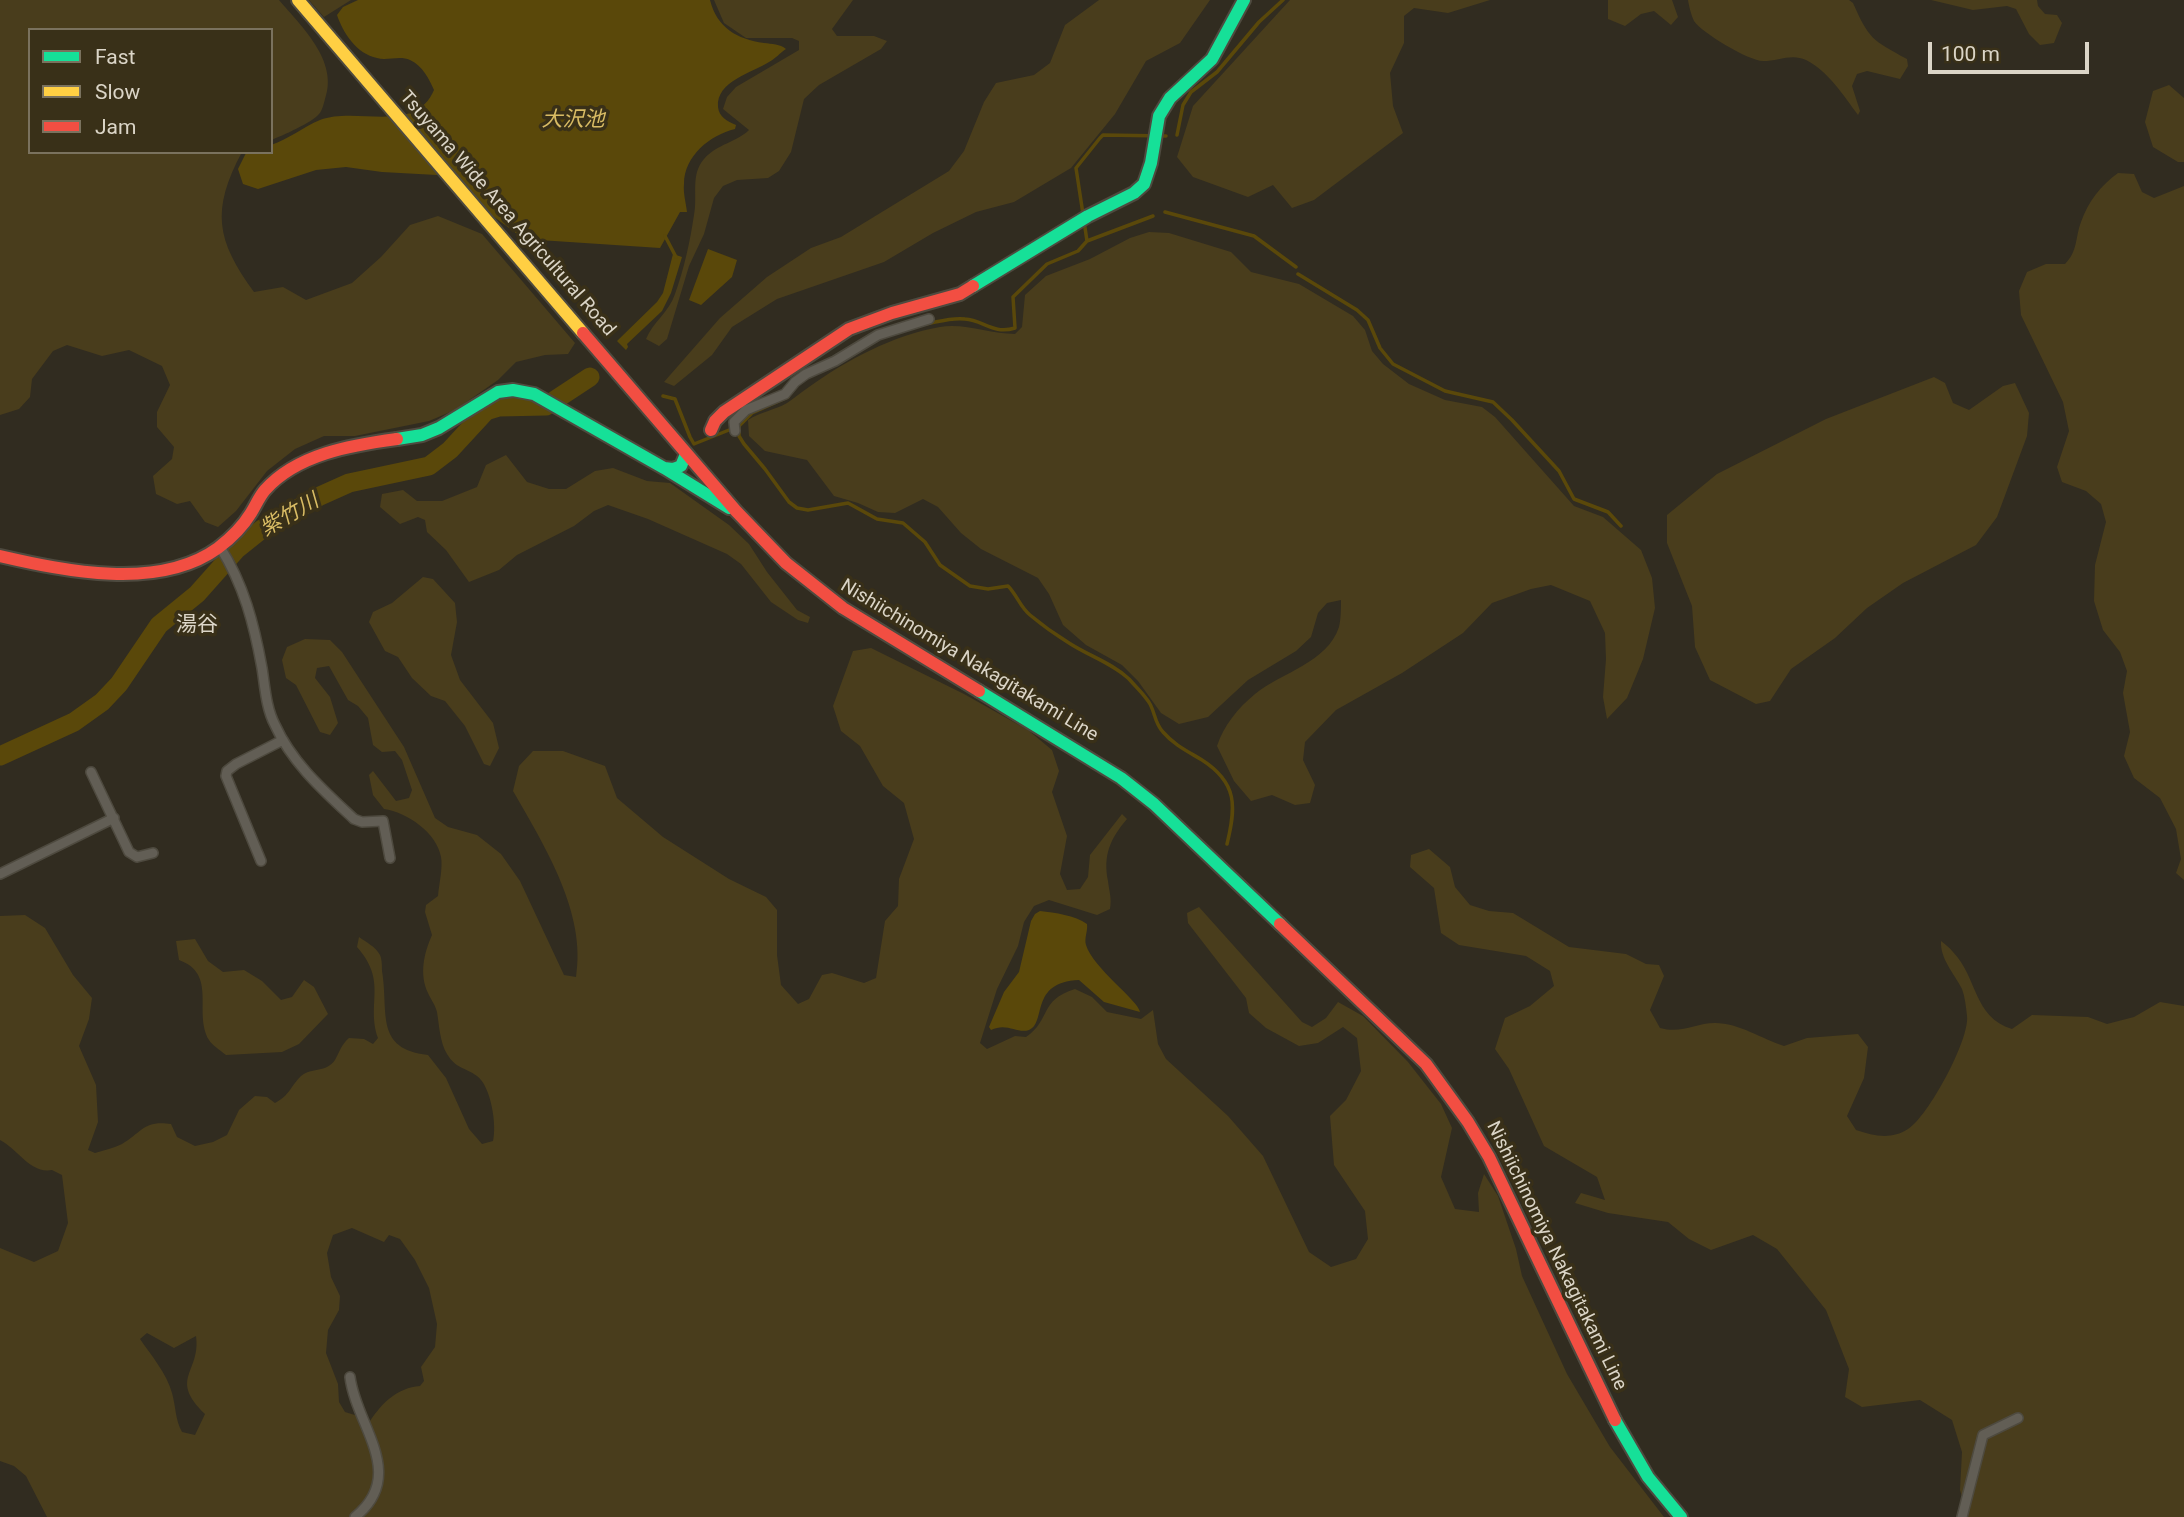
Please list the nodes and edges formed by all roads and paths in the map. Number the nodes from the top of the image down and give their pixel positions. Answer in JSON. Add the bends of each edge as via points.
{"nodes":[{"id":1,"x":298,"y":0,"type":"edge"},
{"id":2,"x":1244,"y":0,"type":"edge"},
{"id":3,"x":929,"y":318,"type":"dead end"},
{"id":4,"x":711,"y":429,"type":"dead end"},
{"id":5,"x":735,"y":431,"type":"dead end"},
{"id":6,"x":686,"y":454,"type":"junction"},
{"id":7,"x":664,"y":468,"type":"junction"},
{"id":8,"x":736,"y":511,"type":"junction"},
{"id":9,"x":223,"y":552,"type":"junction"},
{"id":10,"x":0,"y":556,"type":"edge"},
{"id":11,"x":283,"y":740,"type":"junction"},
{"id":12,"x":91,"y":772,"type":"dead end"},
{"id":13,"x":114,"y":818,"type":"junction"},
{"id":14,"x":153,"y":853,"type":"dead end"},
{"id":15,"x":390,"y":858,"type":"dead end"},
{"id":16,"x":261,"y":861,"type":"dead end"},
{"id":17,"x":0,"y":874,"type":"edge"},
{"id":18,"x":350,"y":1377,"type":"dead end"},
{"id":19,"x":2018,"y":1418,"type":"dead end"},
{"id":20,"x":355,"y":1517,"type":"edge"},
{"id":21,"x":1681,"y":1517,"type":"edge"},
{"id":22,"x":1962,"y":1517,"type":"edge"}],
"edges":[{"from":1,"to":6,"type":"main road","name":"Tsuyama Wide Area Agricultural Road"},
{"from":2,"to":4,"type":"main road","via":[[1212,59],[1170,98],[1159,116],[1151,163],[1144,184],[1134,193],[960,294],[849,330],[724,412]]},
{"from":3,"to":5,"type":"street","via":[[878,335],[806,374],[785,394],[746,410],[734,422]]},
{"from":6,"to":7,"type":"main road","via":[[681,466]]},
{"from":6,"to":8,"type":"main road","name":"Nishiichinomiya Nakagitakami Line"},
{"from":7,"to":8,"type":"main road"},
{"from":7,"to":9,"type":"main road","via":[[549,402],[521,390],[500,390],[433,431],[339,450],[305,463],[270,484]]},
{"from":8,"to":21,"type":"main road","name":"Nishiichinomiya Nakagitakami Line","via":[[813,587],[1084,754],[1154,804],[1426,1064],[1489,1157],[1627,1443],[1645,1474]]},
{"from":9,"to":10,"type":"main road","via":[[120,573],[66,571]]},
{"from":9,"to":11,"type":"street","via":[[248,603],[270,712]]},
{"from":11,"to":15,"type":"street","via":[[305,771],[354,818],[383,821]]},
{"from":11,"to":16,"type":"street","via":[[236,764],[226,776]]},
{"from":12,"to":13,"type":"street"},
{"from":13,"to":14,"type":"street","via":[[129,852],[137,857]]},
{"from":13,"to":17,"type":"street"},
{"from":18,"to":20,"type":"street","via":[[379,1473],[372,1499]]},
{"from":19,"to":22,"type":"street","via":[[1983,1435]]}]}
